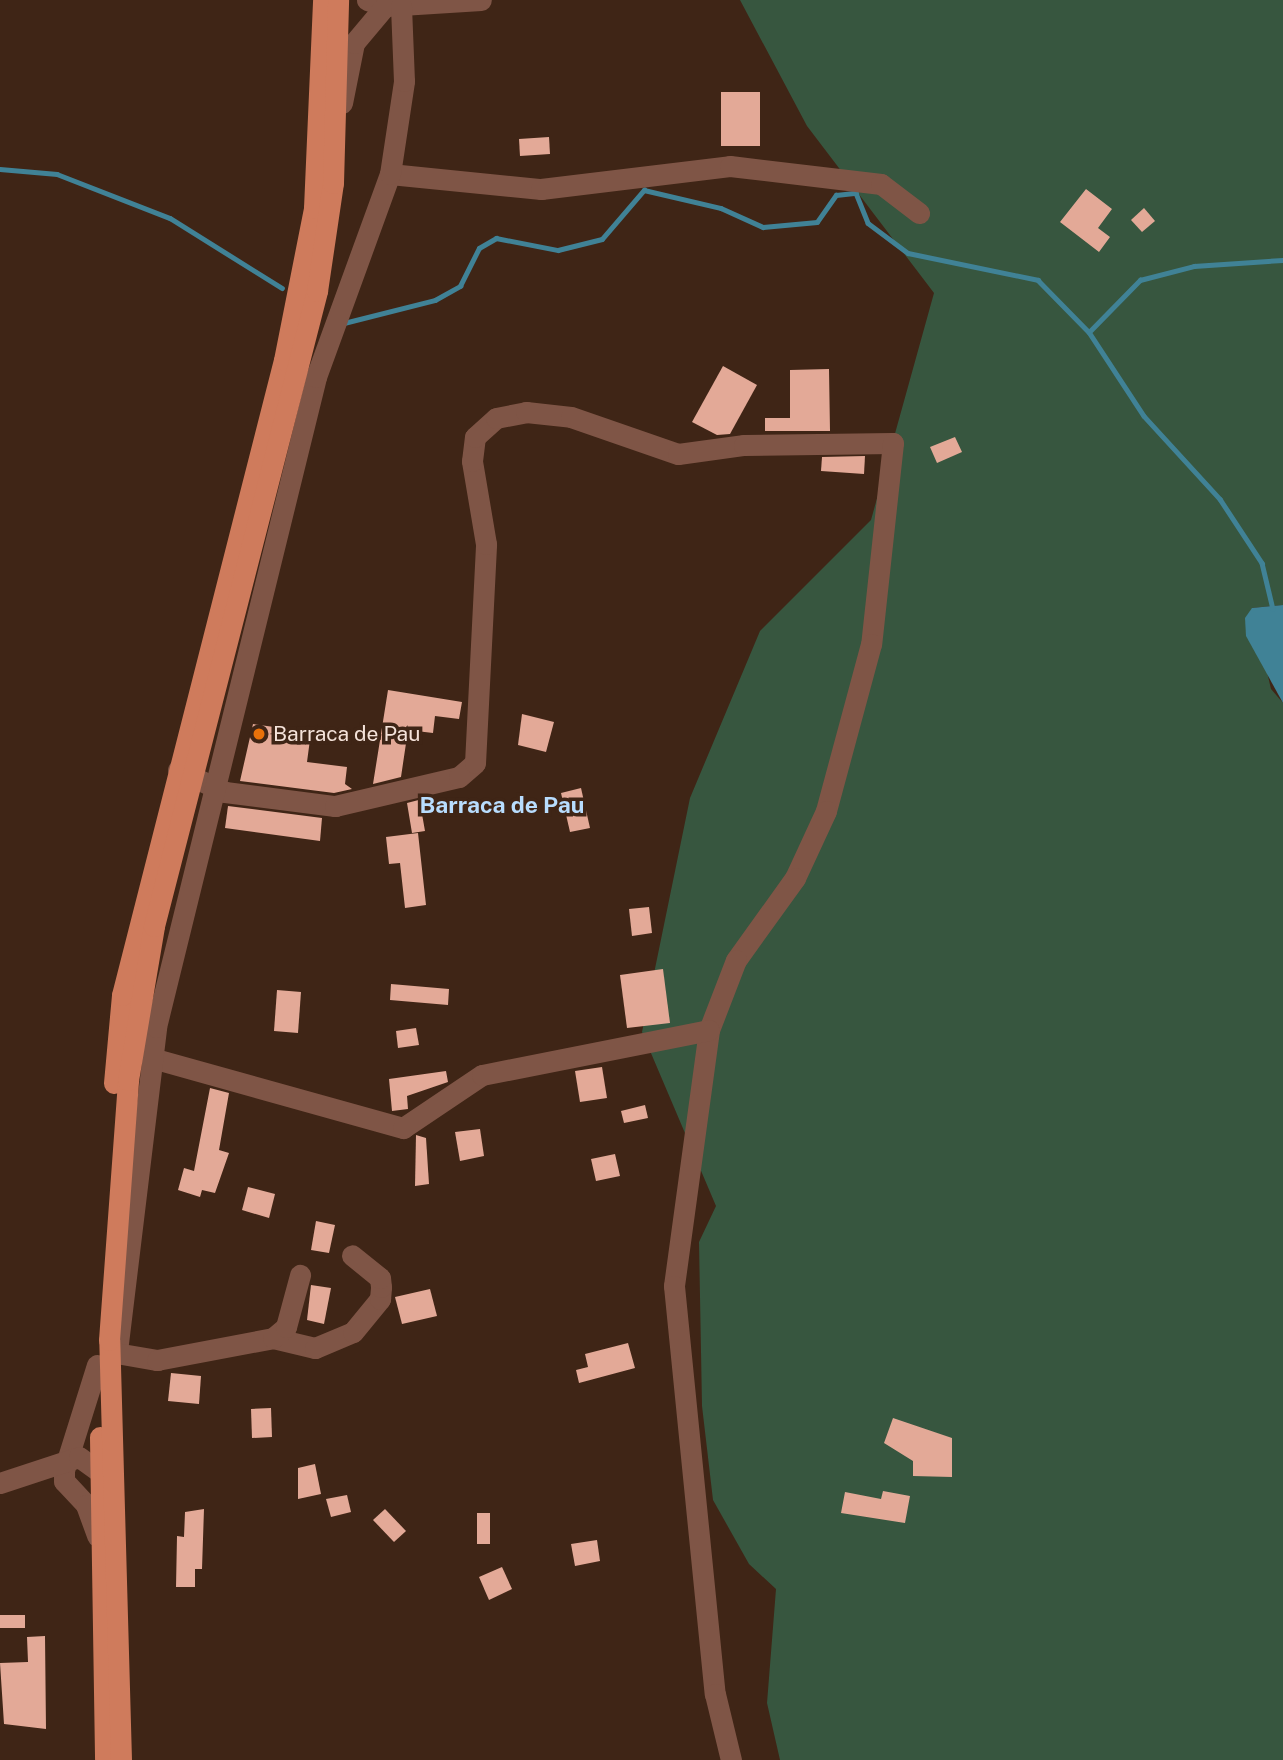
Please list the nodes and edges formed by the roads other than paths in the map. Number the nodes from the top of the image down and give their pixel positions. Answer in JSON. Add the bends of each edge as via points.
{"nodes":[{"id":1,"x":481,"y":0,"type":"edge"},
{"id":2,"x":336,"y":1,"type":"edge"},
{"id":3,"x":383,"y":3,"type":"edge"},
{"id":4,"x":336,"y":139,"type":"junction"},
{"id":5,"x":390,"y":174,"type":"junction"},
{"id":6,"x":919,"y":213,"type":"dead end"},
{"id":7,"x":186,"y":772,"type":"junction"},
{"id":8,"x":216,"y":783,"type":"junction"},
{"id":9,"x":709,"y":1030,"type":"junction"},
{"id":10,"x":152,"y":1058,"type":"junction"},
{"id":11,"x":352,"y":1255,"type":"dead end"},
{"id":12,"x":300,"y":1275,"type":"dead end"},
{"id":13,"x":273,"y":1338,"type":"junction"},
{"id":14,"x":116,"y":1353,"type":"junction"},
{"id":15,"x":97,"y":1365,"type":"junction"},
{"id":16,"x":112,"y":1405,"type":"junction"},
{"id":17,"x":65,"y":1471,"type":"junction"},
{"id":18,"x":106,"y":1471,"type":"junction"},
{"id":19,"x":0,"y":1483,"type":"edge"},
{"id":20,"x":97,"y":1536,"type":"junction"},
{"id":21,"x":105,"y":1760,"type":"edge"},
{"id":22,"x":121,"y":1760,"type":"edge"},
{"id":23,"x":731,"y":1760,"type":"edge"}],
"edges":[{"from":1,"to":3,"type":"street"},
{"from":2,"to":3,"type":"street","via":[[365,16]]},
{"from":2,"to":4,"type":"main road"},
{"from":2,"to":7,"type":"main road","via":[[325,28],[314,208]]},
{"from":3,"to":4,"type":"street","via":[[354,43]]},
{"from":3,"to":5,"type":"street","via":[[404,82]]},
{"from":4,"to":7,"type":"main road","via":[[301,371]]},
{"from":5,"to":6,"type":"street","via":[[541,190],[730,166],[881,184]]},
{"from":5,"to":8,"type":"street","via":[[316,377]]},
{"from":7,"to":8,"type":"street"},
{"from":7,"to":15,"type":"main road","via":[[122,995],[97,1272]]},
{"from":7,"to":16,"type":"main road","via":[[128,1080],[114,1211]]},
{"from":8,"to":9,"type":"street","via":[[225,792],[335,806],[459,777],[475,763],[486,544],[472,461],[475,437],[496,418],[526,412],[571,417],[678,454],[744,445],[893,443],[871,644],[826,811],[795,878],[736,960]]},
{"from":8,"to":10,"type":"street"},
{"from":9,"to":10,"type":"street","via":[[482,1075],[403,1128]]},
{"from":9,"to":23,"type":"street","via":[[674,1286],[715,1694]]},
{"from":10,"to":14,"type":"street"},
{"from":11,"to":13,"type":"street","via":[[380,1278],[381,1287],[380,1299],[353,1332],[314,1348]]},
{"from":12,"to":13,"type":"street","via":[[286,1327]]},
{"from":13,"to":14,"type":"street","via":[[157,1360]]},
{"from":14,"to":16,"type":"street"},
{"from":15,"to":17,"type":"street","via":[[80,1435]]},
{"from":15,"to":18,"type":"main road"},
{"from":16,"to":18,"type":"main road"},
{"from":17,"to":18,"type":"street","via":[[79,1483]]},
{"from":17,"to":19,"type":"street"},
{"from":17,"to":20,"type":"street","via":[[86,1505]]},
{"from":18,"to":20,"type":"main road"},
{"from":18,"to":22,"type":"main road"},
{"from":20,"to":21,"type":"main road"}]}
